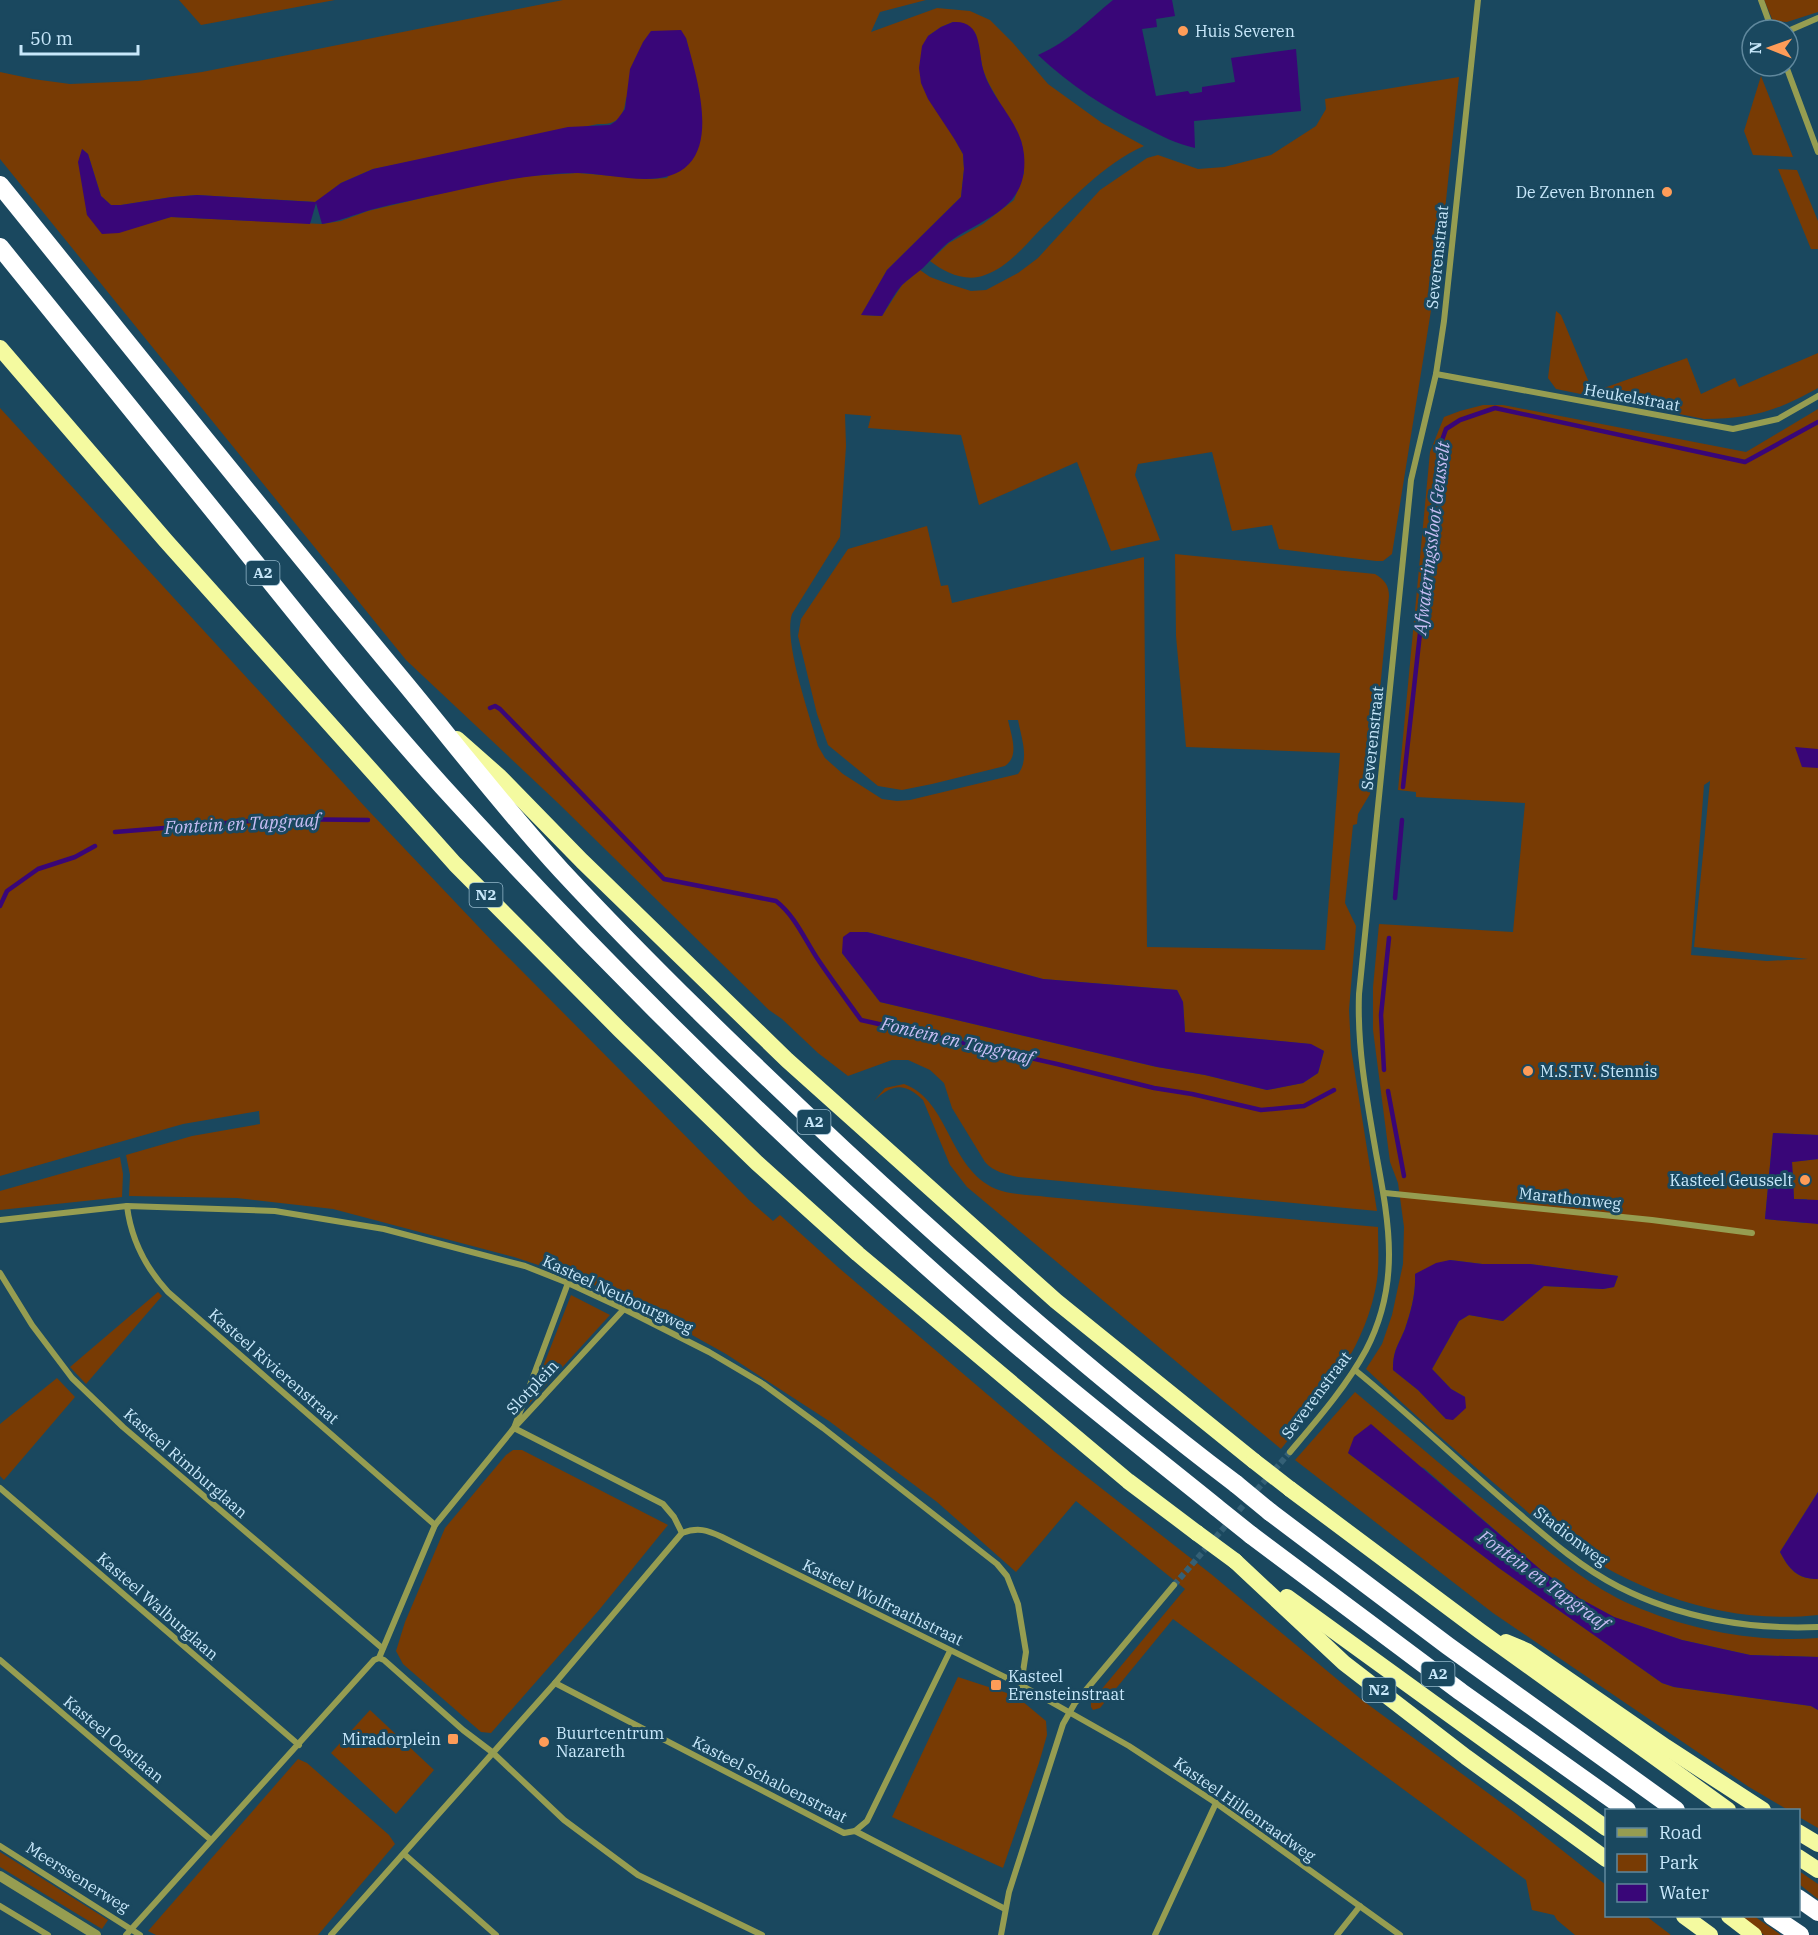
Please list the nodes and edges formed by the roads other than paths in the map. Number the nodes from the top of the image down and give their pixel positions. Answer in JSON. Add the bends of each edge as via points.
{"nodes":[{"id":1,"x":1478,"y":0,"type":"edge"},
{"id":2,"x":1761,"y":0,"type":"edge"},
{"id":3,"x":1768,"y":18,"type":"edge"},
{"id":4,"x":1818,"y":18,"type":"edge"},
{"id":5,"x":1800,"y":26,"type":"edge"},
{"id":6,"x":1790,"y":78,"type":"edge"},
{"id":7,"x":1818,"y":152,"type":"edge"},
{"id":8,"x":0,"y":185,"type":"edge"},
{"id":9,"x":0,"y":247,"type":"edge"},
{"id":10,"x":0,"y":348,"type":"edge"},
{"id":11,"x":1436,"y":374,"type":"junction"},
{"id":12,"x":1818,"y":396,"type":"edge"},
{"id":13,"x":434,"y":718,"type":"junction"},
{"id":14,"x":1385,"y":1193,"type":"junction"},
{"id":15,"x":127,"y":1206,"type":"junction"},
{"id":16,"x":0,"y":1220,"type":"edge"},
{"id":17,"x":1752,"y":1233,"type":"dead end"},
{"id":18,"x":0,"y":1273,"type":"edge"},
{"id":19,"x":568,"y":1283,"type":"junction"},
{"id":20,"x":624,"y":1309,"type":"junction"},
{"id":21,"x":1354,"y":1370,"type":"junction"},
{"id":22,"x":514,"y":1428,"type":"junction"},
{"id":23,"x":1290,"y":1452,"type":"tunnel mouth"},
{"id":24,"x":0,"y":1488,"type":"edge"},
{"id":25,"x":435,"y":1525,"type":"junction"},
{"id":26,"x":682,"y":1533,"type":"junction"},
{"id":27,"x":1235,"y":1561,"type":"junction"},
{"id":28,"x":1174,"y":1585,"type":"tunnel mouth"},
{"id":29,"x":1818,"y":1627,"type":"edge"},
{"id":30,"x":1480,"y":1631,"type":"junction"},
{"id":31,"x":382,"y":1648,"type":"junction"},
{"id":32,"x":950,"y":1651,"type":"junction"},
{"id":33,"x":379,"y":1658,"type":"junction"},
{"id":34,"x":0,"y":1660,"type":"edge"},
{"id":35,"x":555,"y":1683,"type":"junction"},
{"id":36,"x":1021,"y":1685,"type":"junction"},
{"id":37,"x":1070,"y":1712,"type":"junction"},
{"id":38,"x":298,"y":1745,"type":"junction"},
{"id":39,"x":492,"y":1752,"type":"junction"},
{"id":40,"x":1216,"y":1803,"type":"junction"},
{"id":41,"x":1626,"y":1809,"type":"edge"},
{"id":42,"x":1675,"y":1809,"type":"edge"},
{"id":43,"x":1727,"y":1809,"type":"edge"},
{"id":44,"x":1761,"y":1809,"type":"edge"},
{"id":45,"x":1605,"y":1827,"type":"edge"},
{"id":46,"x":855,"y":1831,"type":"junction"},
{"id":47,"x":1800,"y":1833,"type":"edge"},
{"id":48,"x":211,"y":1840,"type":"junction"},
{"id":49,"x":1818,"y":1844,"type":"edge"},
{"id":50,"x":0,"y":1846,"type":"edge"},
{"id":51,"x":404,"y":1854,"type":"junction"},
{"id":52,"x":1605,"y":1858,"type":"edge"},
{"id":53,"x":1800,"y":1858,"type":"edge"},
{"id":54,"x":1818,"y":1870,"type":"edge"},
{"id":55,"x":0,"y":1876,"type":"edge"},
{"id":56,"x":1800,"y":1899,"type":"edge"},
{"id":57,"x":0,"y":1906,"type":"edge"},
{"id":58,"x":1360,"y":1906,"type":"junction"},
{"id":59,"x":1005,"y":1909,"type":"junction"},
{"id":60,"x":1818,"y":1912,"type":"edge"},
{"id":61,"x":1685,"y":1917,"type":"edge"},
{"id":62,"x":1730,"y":1917,"type":"edge"},
{"id":63,"x":1773,"y":1917,"type":"edge"},
{"id":64,"x":131,"y":1928,"type":"junction"},
{"id":65,"x":48,"y":1935,"type":"edge"},
{"id":66,"x":96,"y":1935,"type":"edge"},
{"id":67,"x":126,"y":1935,"type":"edge"},
{"id":68,"x":140,"y":1935,"type":"edge"},
{"id":69,"x":331,"y":1935,"type":"edge"},
{"id":70,"x":496,"y":1935,"type":"edge"},
{"id":71,"x":762,"y":1935,"type":"edge"},
{"id":72,"x":1001,"y":1935,"type":"edge"},
{"id":73,"x":1155,"y":1935,"type":"edge"},
{"id":74,"x":1337,"y":1935,"type":"edge"},
{"id":75,"x":1400,"y":1935,"type":"edge"},
{"id":76,"x":1710,"y":1935,"type":"edge"},
{"id":77,"x":1754,"y":1935,"type":"edge"},
{"id":78,"x":1800,"y":1935,"type":"edge"}],
"edges":[{"from":1,"to":11,"type":"street","name":"Severenstraat"},
{"from":2,"to":3,"type":"street"},
{"from":4,"to":5,"type":"street"},
{"from":6,"to":7,"type":"street"},
{"from":8,"to":13,"type":"highway","number":"A2","via":[[280,534]]},
{"from":9,"to":41,"type":"highway","number":"A2","bridge":true,"via":[[377,711],[537,888],[683,1038],[987,1320],[1251,1535]]},
{"from":10,"to":27,"type":"highway","number":"N2","bridge":true,"via":[[166,541],[456,864],[620,1030],[858,1254],[1128,1481]]},
{"from":11,"to":12,"type":"street","name":"Heukelstraat","via":[[1733,429],[1778,419]]},
{"from":11,"to":14,"type":"street","name":"Severenstraat","via":[[1412,480],[1359,994],[1361,1053]]},
{"from":13,"to":30,"type":"highway","bridge":true,"via":[[500,777],[787,1060],[1056,1301],[1254,1461]]},
{"from":13,"to":42,"type":"highway","number":"A2","bridge":true,"via":[[559,868],[647,960],[762,1074],[1007,1298],[1270,1512]]},
{"from":14,"to":17,"type":"street","name":"Marathonweg"},
{"from":14,"to":21,"type":"street","name":"Severenstraat","via":[[1390,1251],[1385,1295],[1371,1338]]},
{"from":15,"to":16,"type":"street","name":"Kasteel Neubourgweg"},
{"from":15,"to":19,"type":"street","name":"Kasteel Neubourgweg","via":[[275,1211],[384,1229],[525,1266]]},
{"from":15,"to":25,"type":"street","name":"Kasteel Rivierenstraat","via":[[129,1225],[140,1253],[168,1292]]},
{"from":18,"to":31,"type":"street","name":"Kasteel Rimburglaan","via":[[32,1325],[83,1391]]},
{"from":19,"to":20,"type":"street","name":"Kasteel Neubourgweg"},
{"from":19,"to":22,"type":"street","name":"Slotplein"},
{"from":20,"to":22,"type":"street","name":"Slotplein"},
{"from":20,"to":36,"type":"street","name":"Kasteel Neubourgweg","via":[[763,1384],[997,1564],[1018,1604],[1026,1652]]},
{"from":21,"to":23,"type":"street","name":"Severenstraat"},
{"from":21,"to":29,"type":"street","name":"Stadionweg","via":[[1559,1548],[1607,1580],[1648,1600],[1712,1619],[1776,1627]]},
{"from":22,"to":25,"type":"street"},
{"from":22,"to":26,"type":"street","via":[[663,1504]]},
{"from":24,"to":38,"type":"street","name":"Kasteel Walburglaan"},
{"from":25,"to":31,"type":"street"},
{"from":26,"to":32,"type":"street","name":"Kasteel Wolfraathstraat","via":[[696,1529],[711,1532]]},
{"from":26,"to":35,"type":"street"},
{"from":27,"to":45,"type":"highway","number":"N2"},
{"from":27,"to":52,"type":"highway","number":"N2","via":[[1344,1663]]},
{"from":28,"to":37,"type":"street"},
{"from":30,"to":43,"type":"highway"},
{"from":30,"to":44,"type":"highway","via":[[1527,1651]]},
{"from":31,"to":33,"type":"street"},
{"from":32,"to":36,"type":"street","name":"Kasteel Wolfraathstraat"},
{"from":32,"to":46,"type":"street","via":[[867,1821]]},
{"from":33,"to":38,"type":"street"},
{"from":33,"to":39,"type":"street"},
{"from":34,"to":48,"type":"street","name":"Kasteel Oostlaan"},
{"from":35,"to":39,"type":"street"},
{"from":35,"to":46,"type":"street","name":"Kasteel Schaloenstraat","via":[[844,1833]]},
{"from":36,"to":37,"type":"street","name":"Kasteel Wolfraathstraat"},
{"from":37,"to":40,"type":"street","name":"Kasteel Hillenraadweg"},
{"from":37,"to":59,"type":"street","via":[[1060,1732]]},
{"from":38,"to":48,"type":"street"},
{"from":39,"to":51,"type":"street"},
{"from":39,"to":71,"type":"street","via":[[564,1820],[638,1875]]},
{"from":40,"to":58,"type":"street","name":"Kasteel Hillenraadweg"},
{"from":40,"to":73,"type":"street"},
{"from":46,"to":59,"type":"street","name":"Kasteel Schaloenstraat"},
{"from":47,"to":49,"type":"highway"},
{"from":48,"to":64,"type":"street"},
{"from":50,"to":64,"type":"street","name":"Meerssenerweg"},
{"from":51,"to":69,"type":"street"},
{"from":51,"to":70,"type":"street"},
{"from":53,"to":54,"type":"highway"},
{"from":55,"to":66,"type":"street"},
{"from":56,"to":60,"type":"highway"},
{"from":57,"to":65,"type":"street"},
{"from":58,"to":74,"type":"street"},
{"from":58,"to":75,"type":"street","name":"Kasteel Hillenraadweg"},
{"from":59,"to":72,"type":"street"},
{"from":61,"to":76,"type":"highway"},
{"from":62,"to":77,"type":"highway"},
{"from":63,"to":78,"type":"highway"},
{"from":64,"to":67,"type":"street"},
{"from":64,"to":68,"type":"street","name":"Meerssenerweg"}]}
